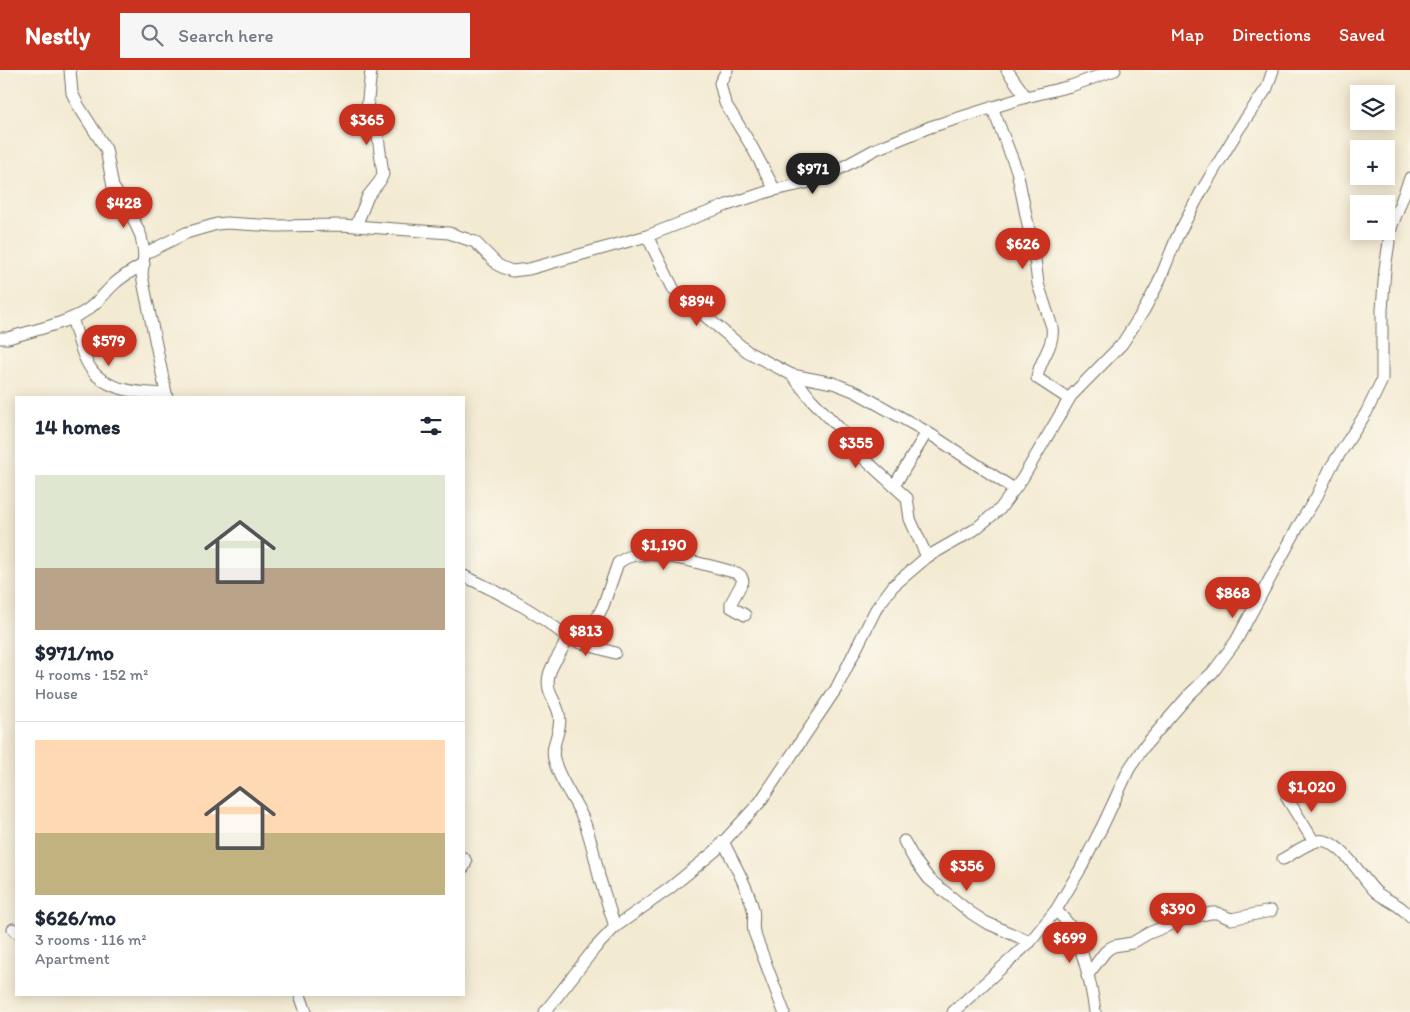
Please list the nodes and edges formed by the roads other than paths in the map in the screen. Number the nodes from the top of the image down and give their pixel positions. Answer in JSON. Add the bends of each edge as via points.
{"nodes":[{"id":1,"x":70,"y":70,"type":"edge"},
{"id":2,"x":371,"y":70,"type":"edge"},
{"id":3,"x":727,"y":70,"type":"edge"},
{"id":4,"x":1007,"y":70,"type":"edge"},
{"id":5,"x":1115,"y":70,"type":"edge"},
{"id":6,"x":1273,"y":70,"type":"edge"},
{"id":7,"x":1026,"y":97,"type":"junction"},
{"id":8,"x":992,"y":107,"type":"junction"},
{"id":9,"x":1410,"y":178,"type":"edge"},
{"id":10,"x":775,"y":190,"type":"junction"},
{"id":11,"x":356,"y":226,"type":"junction"},
{"id":12,"x":647,"y":236,"type":"junction"},
{"id":13,"x":144,"y":259,"type":"junction"},
{"id":14,"x":72,"y":318,"type":"junction"},
{"id":15,"x":0,"y":338,"type":"edge"},
{"id":16,"x":792,"y":375,"type":"junction"},
{"id":17,"x":167,"y":396,"type":"edge"},
{"id":18,"x":1069,"y":399,"type":"junction"},
{"id":19,"x":927,"y":432,"type":"junction"},
{"id":20,"x":894,"y":486,"type":"junction"},
{"id":21,"x":1014,"y":489,"type":"junction"},
{"id":22,"x":927,"y":558,"type":"junction"},
{"id":23,"x":465,"y":576,"type":"edge"},
{"id":24,"x":745,"y":615,"type":"dead end"},
{"id":25,"x":567,"y":637,"type":"junction"},
{"id":26,"x":584,"y":643,"type":"junction"},
{"id":27,"x":615,"y":653,"type":"dead end"},
{"id":28,"x":1287,"y":798,"type":"dead end"},
{"id":29,"x":904,"y":841,"type":"dead end"},
{"id":30,"x":723,"y":842,"type":"junction"},
{"id":31,"x":1314,"y":842,"type":"junction"},
{"id":32,"x":1283,"y":859,"type":"dead end"},
{"id":33,"x":1056,"y":910,"type":"junction"},
{"id":34,"x":1270,"y":911,"type":"dead end"},
{"id":35,"x":1410,"y":917,"type":"edge"},
{"id":36,"x":614,"y":927,"type":"junction"},
{"id":37,"x":1030,"y":942,"type":"junction"},
{"id":38,"x":1087,"y":976,"type":"junction"},
{"id":39,"x":300,"y":996,"type":"edge"},
{"id":40,"x":306,"y":1012,"type":"edge"},
{"id":41,"x":545,"y":1012,"type":"edge"},
{"id":42,"x":784,"y":1012,"type":"edge"},
{"id":43,"x":953,"y":1012,"type":"edge"},
{"id":44,"x":1095,"y":1012,"type":"edge"}],
"edges":[{"from":1,"to":13,"type":"street","via":[[72,93],[106,149],[114,187],[141,236]]},
{"from":2,"to":11,"type":"street","via":[[367,109],[378,137],[383,174],[368,196]]},
{"from":3,"to":10,"type":"street","via":[[720,83],[725,103]]},
{"from":4,"to":7,"type":"street"},
{"from":5,"to":7,"type":"street","via":[[1071,86]]},
{"from":6,"to":18,"type":"street","via":[[1267,88],[1202,190],[1144,310],[1122,344]]},
{"from":7,"to":8,"type":"street"},
{"from":8,"to":10,"type":"street","via":[[876,149],[819,180]]},
{"from":8,"to":18,"type":"street","via":[[1017,171],[1036,259],[1038,284],[1053,333],[1037,378]]},
{"from":9,"to":33,"type":"street","via":[[1392,228],[1385,269],[1382,380],[1375,397],[1331,467],[1236,641],[1128,770],[1081,868]]},
{"from":10,"to":12,"type":"street"},
{"from":11,"to":12,"type":"street","via":[[458,235],[475,242],[498,265],[512,271],[529,270]]},
{"from":11,"to":13,"type":"street","via":[[217,224],[186,233]]},
{"from":12,"to":16,"type":"street","via":[[667,278],[680,296],[748,352]]},
{"from":13,"to":14,"type":"street","via":[[98,302]]},
{"from":13,"to":17,"type":"street","via":[[142,275]]},
{"from":14,"to":15,"type":"street"},
{"from":14,"to":17,"type":"street","via":[[88,363],[96,375],[137,393]]},
{"from":16,"to":19,"type":"street","via":[[833,383],[856,392]]},
{"from":16,"to":20,"type":"street","via":[[860,455]]},
{"from":18,"to":21,"type":"street"},
{"from":19,"to":20,"type":"street"},
{"from":19,"to":21,"type":"street"},
{"from":20,"to":22,"type":"street","via":[[908,500],[910,519]]},
{"from":21,"to":22,"type":"street","via":[[1000,509],[988,519]]},
{"from":22,"to":30,"type":"street","via":[[893,586],[876,609],[836,689],[760,802]]},
{"from":23,"to":25,"type":"street","via":[[515,601]]},
{"from":24,"to":26,"type":"street","via":[[731,607],[743,581],[737,573],[701,563],[631,556],[618,563],[603,606]]},
{"from":25,"to":26,"type":"street"},
{"from":25,"to":36,"type":"street","via":[[549,674],[550,696],[560,716],[553,756],[584,820]]},
{"from":26,"to":27,"type":"street"},
{"from":28,"to":31,"type":"street"},
{"from":29,"to":37,"type":"street","via":[[929,879],[971,913]]},
{"from":30,"to":36,"type":"street","via":[[670,888]]},
{"from":30,"to":42,"type":"street","via":[[748,891],[754,916],[752,926]]},
{"from":31,"to":32,"type":"street"},
{"from":31,"to":35,"type":"street","via":[[1328,841],[1350,859],[1378,893],[1400,906]]},
{"from":33,"to":37,"type":"street"},
{"from":33,"to":38,"type":"street","via":[[1076,937]]},
{"from":34,"to":38,"type":"street","via":[[1231,919],[1212,912],[1185,919],[1132,943],[1110,948]]},
{"from":36,"to":41,"type":"street"},
{"from":37,"to":43,"type":"street"},
{"from":38,"to":44,"type":"street"},
{"from":39,"to":40,"type":"street"}]}
